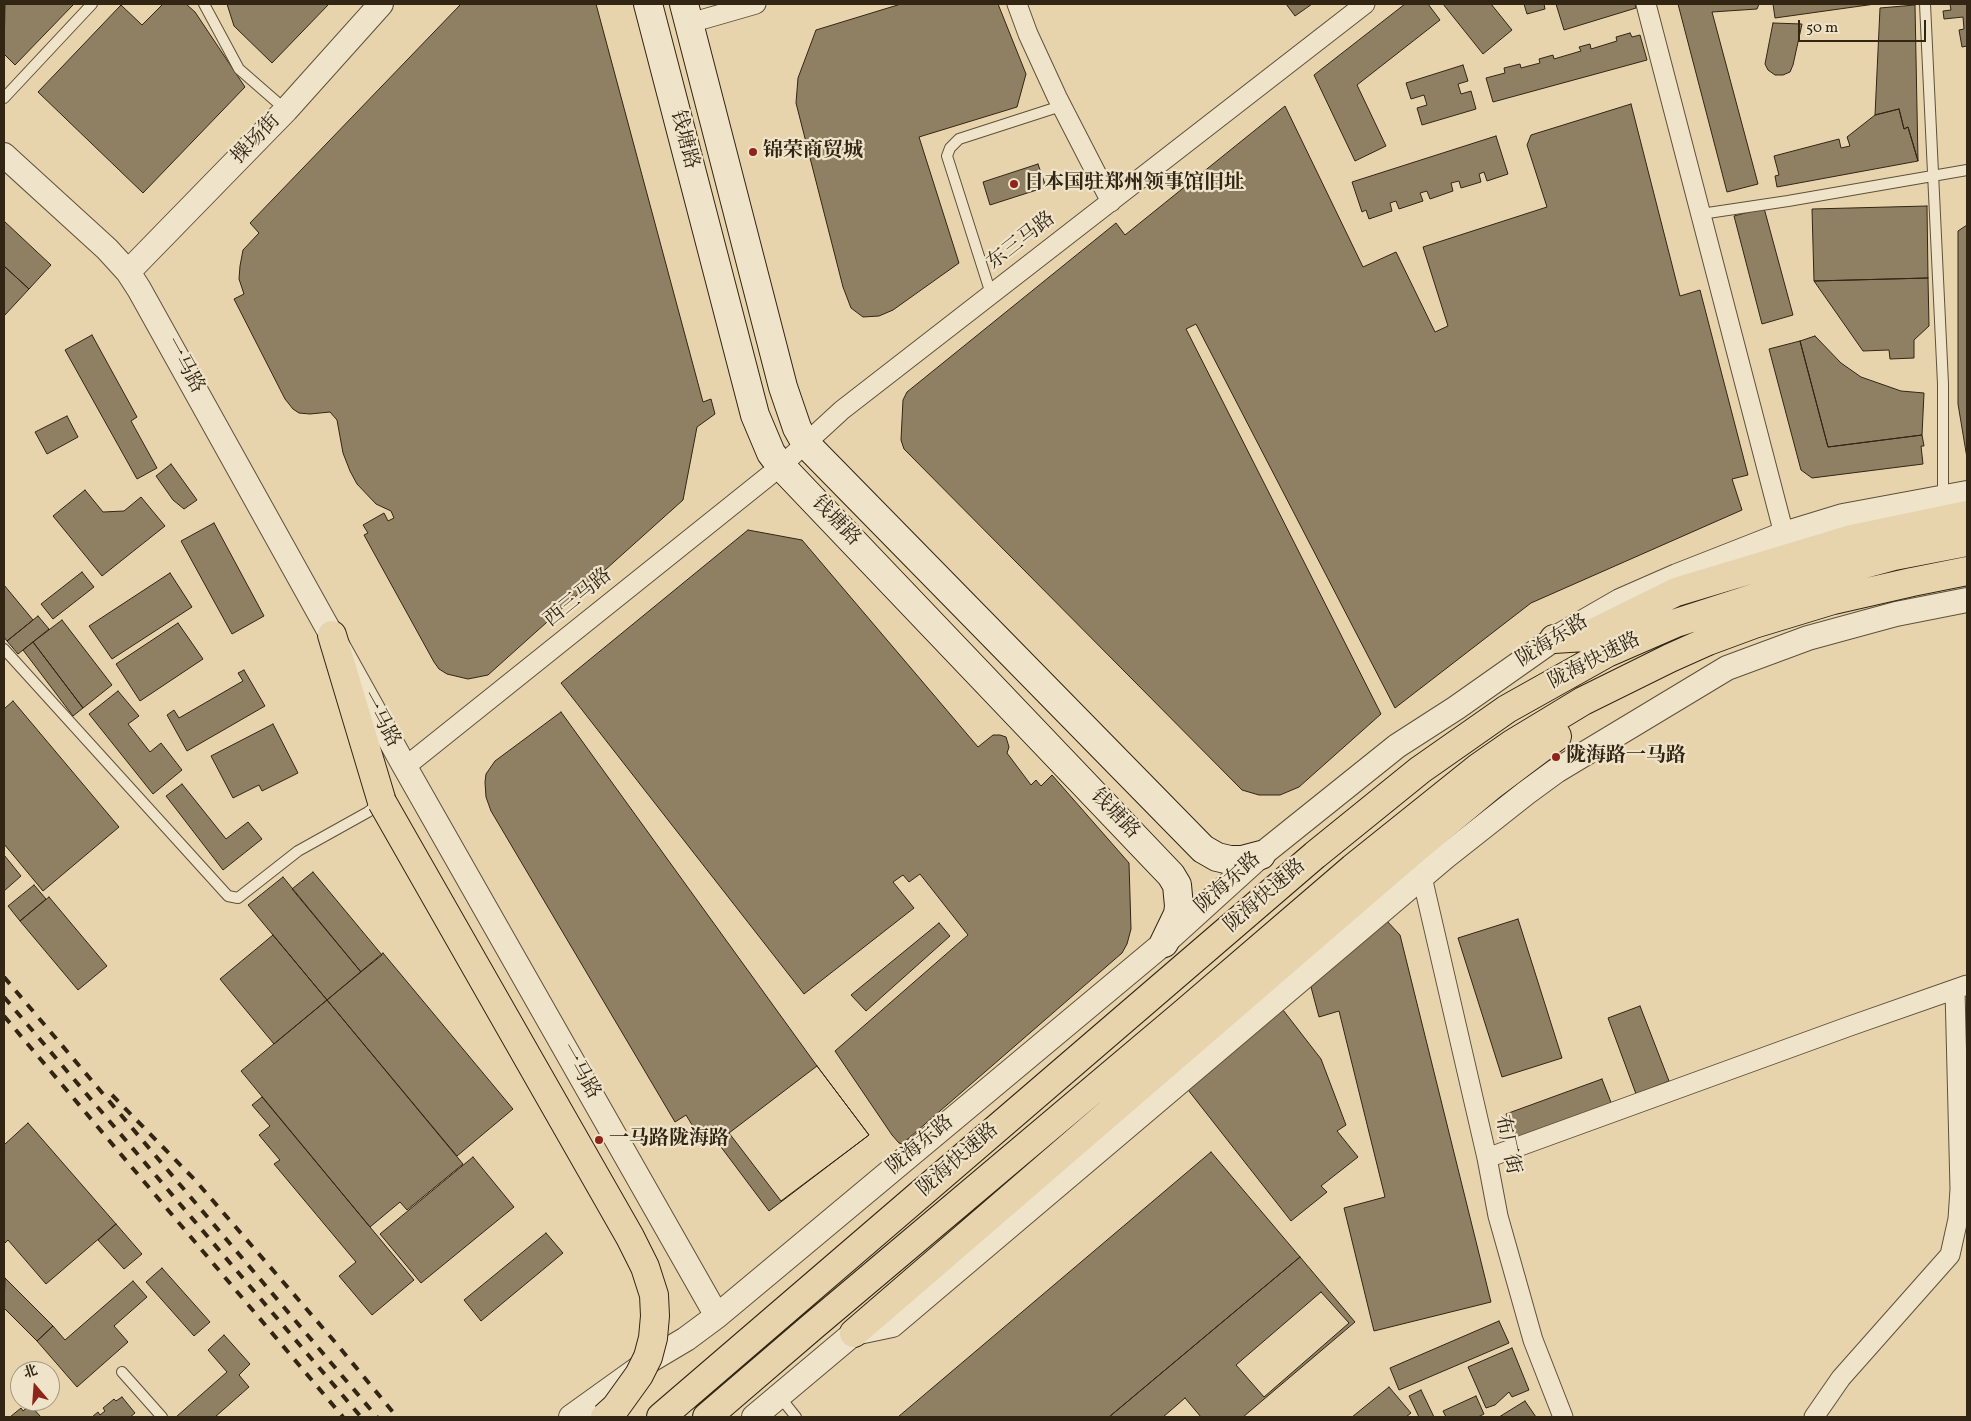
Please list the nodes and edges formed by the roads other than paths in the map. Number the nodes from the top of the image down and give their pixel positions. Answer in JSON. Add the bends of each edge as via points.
{"nodes":[{"id":1,"x":92,"y":4,"type":"edge"},
{"id":2,"x":204,"y":4,"type":"edge"},
{"id":3,"x":381,"y":4,"type":"edge"},
{"id":4,"x":648,"y":4,"type":"edge"},
{"id":5,"x":756,"y":4,"type":"edge"},
{"id":6,"x":1017,"y":4,"type":"edge"},
{"id":7,"x":1365,"y":4,"type":"edge"},
{"id":8,"x":1646,"y":4,"type":"edge"},
{"id":9,"x":1925,"y":4,"type":"edge"},
{"id":10,"x":687,"y":13,"type":"edge"},
{"id":11,"x":4,"y":98,"type":"edge"},
{"id":12,"x":1062,"y":106,"type":"junction"},
{"id":13,"x":286,"y":110,"type":"junction"},
{"id":14,"x":9,"y":163,"type":"edge"},
{"id":15,"x":1967,"y":170,"type":"edge"},
{"id":16,"x":1933,"y":176,"type":"junction"},
{"id":17,"x":1111,"y":202,"type":"junction"},
{"id":18,"x":1701,"y":214,"type":"junction"},
{"id":19,"x":128,"y":272,"type":"junction"},
{"id":20,"x":991,"y":294,"type":"junction"},
{"id":21,"x":806,"y":444,"type":"junction"},
{"id":22,"x":781,"y":466,"type":"junction"},
{"id":23,"x":1967,"y":493,"type":"edge"},
{"id":24,"x":1943,"y":496,"type":"junction"},
{"id":25,"x":1967,"y":516,"type":"edge"},
{"id":26,"x":1784,"y":534,"type":"junction"},
{"id":27,"x":1967,"y":542,"type":"edge"},
{"id":28,"x":1967,"y":571,"type":"edge"},
{"id":29,"x":1967,"y":600,"type":"edge"},
{"id":30,"x":332,"y":635,"type":"junction"},
{"id":31,"x":1554,"y":639,"type":"junction"},
{"id":32,"x":4,"y":649,"type":"edge"},
{"id":33,"x":1670,"y":658,"type":"junction"},
{"id":34,"x":405,"y":766,"type":"junction"},
{"id":35,"x":382,"y":802,"type":"junction"},
{"id":36,"x":1261,"y":855,"type":"junction"},
{"id":37,"x":1422,"y":876,"type":"junction"},
{"id":38,"x":1164,"y":943,"type":"junction"},
{"id":39,"x":1961,"y":987,"type":"edge"},
{"id":40,"x":1487,"y":1158,"type":"junction"},
{"id":41,"x":1959,"y":1252,"type":"edge"},
{"id":42,"x":718,"y":1316,"type":"junction"},
{"id":43,"x":854,"y":1333,"type":"junction"},
{"id":44,"x":122,"y":1372,"type":"dead end"},
{"id":45,"x":780,"y":1397,"type":"junction"},
{"id":46,"x":162,"y":1417,"type":"edge"},
{"id":47,"x":571,"y":1417,"type":"edge"},
{"id":48,"x":605,"y":1417,"type":"edge"},
{"id":49,"x":661,"y":1417,"type":"edge"},
{"id":50,"x":707,"y":1417,"type":"edge"},
{"id":51,"x":754,"y":1417,"type":"edge"},
{"id":52,"x":796,"y":1417,"type":"edge"},
{"id":53,"x":1563,"y":1417,"type":"edge"},
{"id":54,"x":1814,"y":1417,"type":"edge"}],
"edges":[{"from":1,"to":11,"type":"lane"},
{"from":2,"to":13,"type":"lane","via":[[239,68]]},
{"from":3,"to":13,"type":"street","name":"操场街"},
{"from":4,"to":22,"type":"main road","name":"钱塘路","via":[[755,415],[771,453]]},
{"from":5,"to":10,"type":"street"},
{"from":6,"to":12,"type":"street"},
{"from":7,"to":17,"type":"street","name":"东三马路"},
{"from":8,"to":18,"type":"street"},
{"from":9,"to":16,"type":"lane"},
{"from":10,"to":21,"type":"main road","name":"钱塘路","via":[[783,387]]},
{"from":12,"to":17,"type":"street"},
{"from":12,"to":20,"type":"lane","via":[[959,140],[950,148],[947,156]]},
{"from":13,"to":19,"type":"street","name":"操场街"},
{"from":14,"to":19,"type":"street","name":"一马路","via":[[107,249]]},
{"from":15,"to":16,"type":"lane"},
{"from":16,"to":18,"type":"lane"},
{"from":16,"to":24,"type":"lane","via":[[1943,384]]},
{"from":17,"to":20,"type":"street","name":"东三马路"},
{"from":18,"to":26,"type":"street"},
{"from":19,"to":30,"type":"street","name":"一马路"},
{"from":20,"to":21,"type":"street","name":"东三马路","via":[[842,410]]},
{"from":21,"to":22,"type":"street","name":"东三马路"},
{"from":21,"to":36,"type":"main road","name":"钱塘路","via":[[1203,849],[1230,860]]},
{"from":22,"to":34,"type":"street","name":"西三马路"},
{"from":22,"to":38,"type":"main road","name":"钱塘路","via":[[1171,875],[1177,885],[1179,906]]},
{"from":23,"to":24,"type":"street","name":"陇海东路"},
{"from":24,"to":26,"type":"street","name":"陇海东路","via":[[1843,516]]},
{"from":25,"to":31,"type":"highway","via":[[1852,539],[1676,592],[1585,636]]},
{"from":26,"to":31,"type":"street","name":"陇海东路","via":[[1620,601]]},
{"from":27,"to":49,"type":"highway","name":"陇海快速路","via":[[1894,556],[1831,573],[1676,623],[1607,654],[1507,709],[1420,770],[1315,855]]},
{"from":28,"to":33,"type":"highway","name":"陇海快速路","via":[[1833,600],[1754,624]]},
{"from":29,"to":37,"type":"street","via":[[1896,614],[1808,638],[1727,668],[1556,771]]},
{"from":30,"to":34,"type":"street","name":"一马路"},
{"from":30,"to":35,"type":"highway"},
{"from":31,"to":36,"type":"street","name":"陇海东路","via":[[1397,746]]},
{"from":32,"to":35,"type":"lane","via":[[228,896],[238,898],[298,851]]},
{"from":33,"to":43,"type":"highway","via":[[1653,680],[1552,739],[1492,785]]},
{"from":33,"to":50,"type":"highway","name":"陇海快速路","via":[[1583,700],[1479,767],[1353,868]]},
{"from":34,"to":42,"type":"street","name":"一马路"},
{"from":35,"to":48,"type":"highway","bridge":true,"via":[[645,1267],[654,1295],[655,1316],[648,1357],[616,1407]]},
{"from":36,"to":38,"type":"street","name":"陇海东路"},
{"from":37,"to":40,"type":"street","name":"布厂街"},
{"from":37,"to":43,"type":"street","via":[[892,1325]]},
{"from":38,"to":42,"type":"street","name":"陇海东路"},
{"from":39,"to":40,"type":"street"},
{"from":39,"to":41,"type":"street"},
{"from":40,"to":53,"type":"street","name":"布厂街","via":[[1498,1216],[1519,1294]]},
{"from":41,"to":54,"type":"street","via":[[1841,1378]]},
{"from":42,"to":47,"type":"street","name":"陇海东路"},
{"from":43,"to":45,"type":"street"},
{"from":44,"to":46,"type":"lane"},
{"from":45,"to":51,"type":"street"},
{"from":45,"to":52,"type":"lane"}]}
